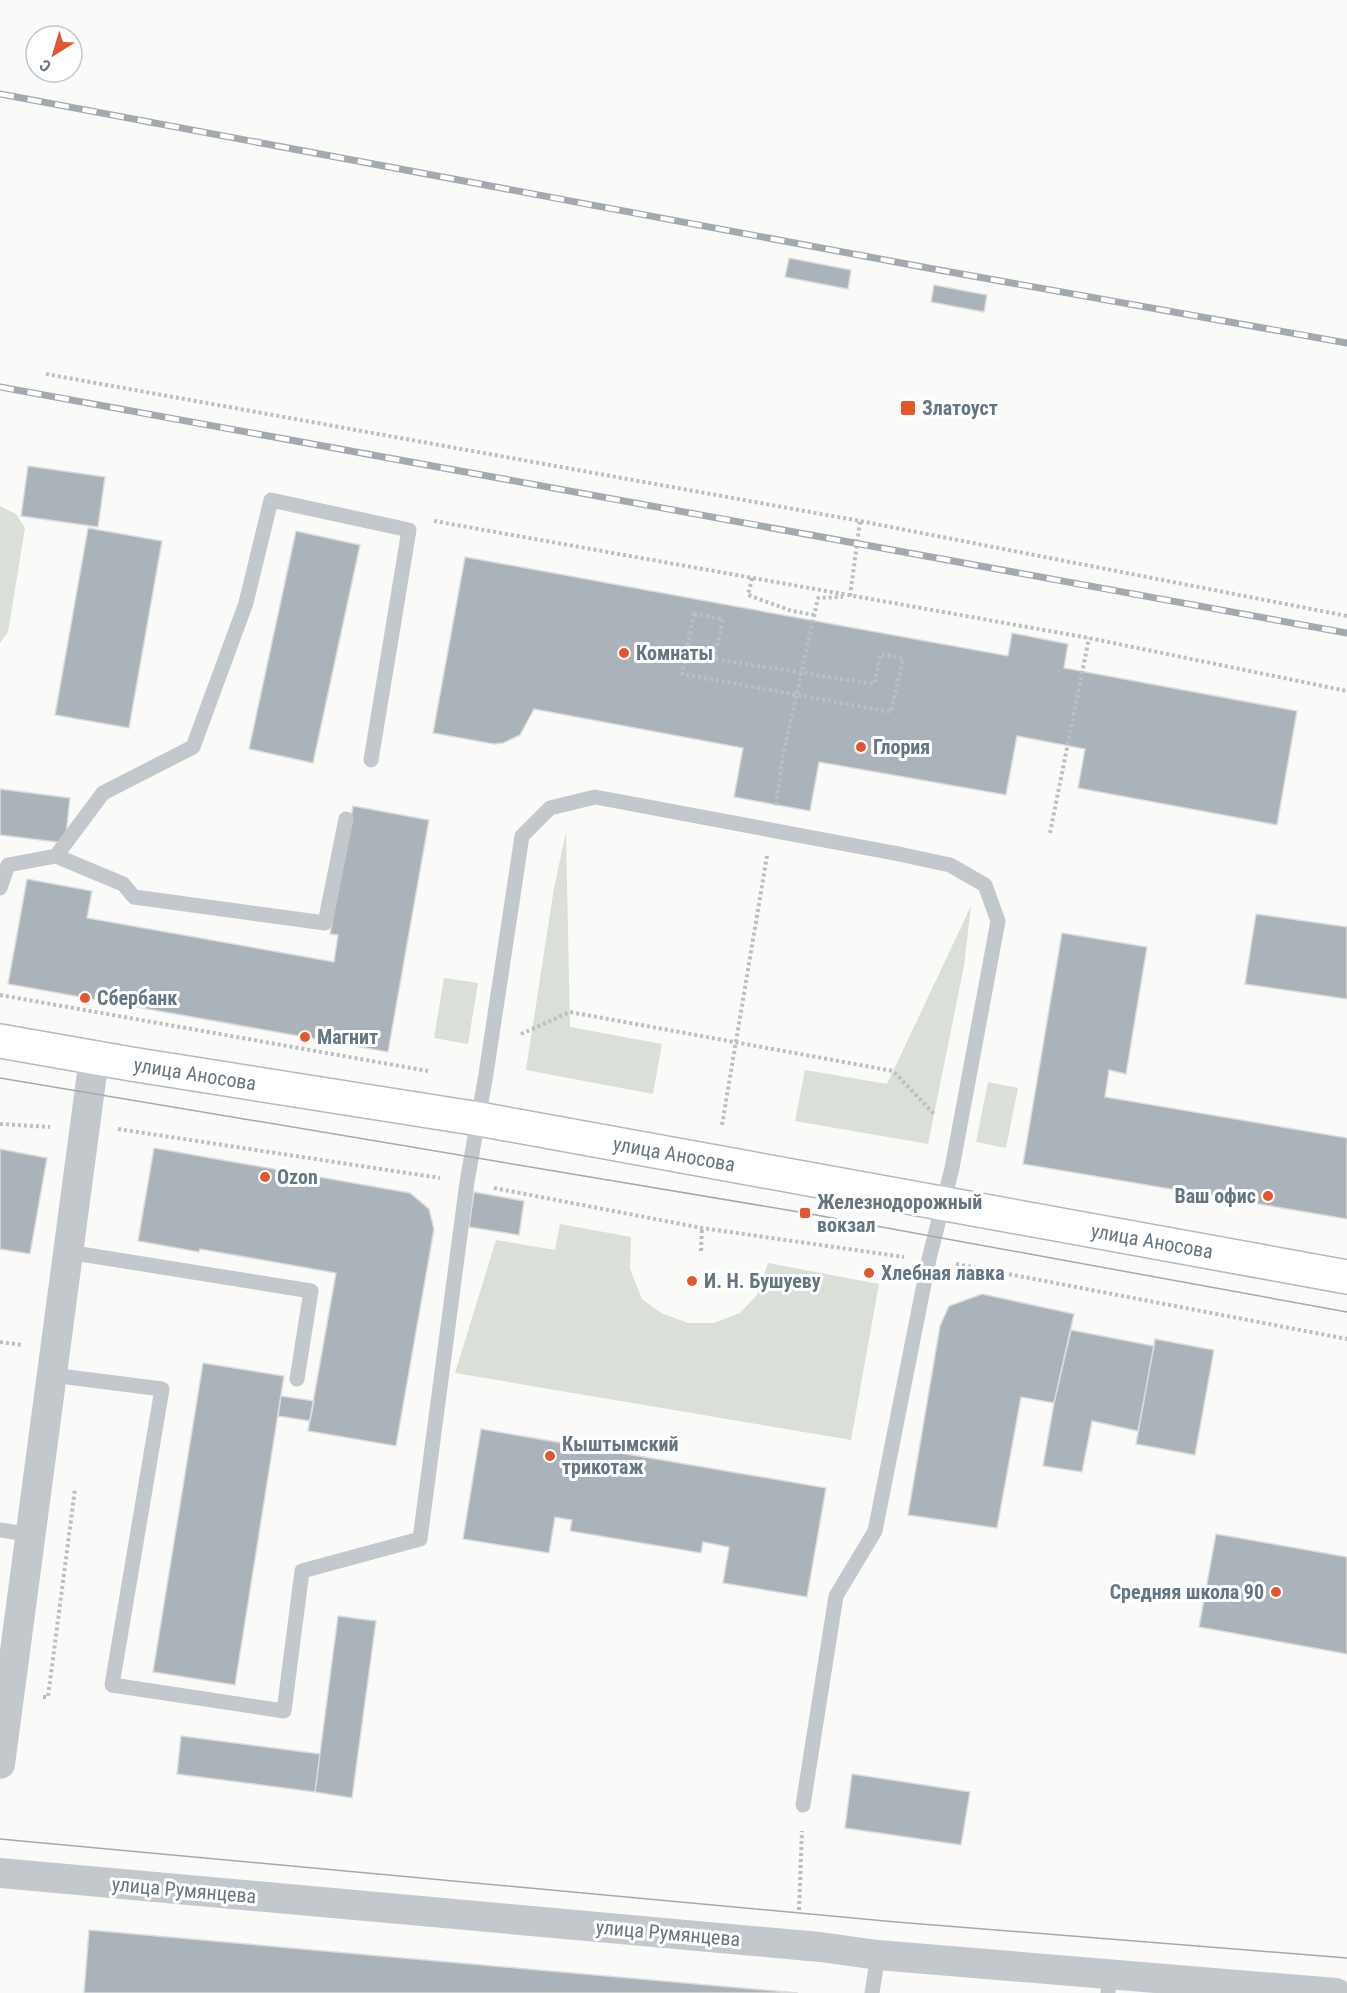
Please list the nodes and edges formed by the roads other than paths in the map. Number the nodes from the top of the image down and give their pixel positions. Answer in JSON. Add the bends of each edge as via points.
{"nodes":[{"id":1,"x":371,"y":760,"type":"dead end"},
{"id":2,"x":346,"y":819,"type":"dead end"},
{"id":3,"x":56,"y":856,"type":"junction"},
{"id":4,"x":0,"y":888,"type":"edge"},
{"id":5,"x":0,"y":1041,"type":"edge"},
{"id":6,"x":94,"y":1058,"type":"junction"},
{"id":7,"x":478,"y":1119,"type":"junction"},
{"id":8,"x":944,"y":1203,"type":"junction"},
{"id":9,"x":68,"y":1252,"type":"junction"},
{"id":10,"x":1347,"y":1277,"type":"edge"},
{"id":11,"x":52,"y":1375,"type":"junction"},
{"id":12,"x":297,"y":1379,"type":"dead end"},
{"id":13,"x":0,"y":1530,"type":"edge"},
{"id":14,"x":32,"y":1535,"type":"junction"},
{"id":15,"x":0,"y":1764,"type":"edge"},
{"id":16,"x":803,"y":1805,"type":"road end"},
{"id":17,"x":0,"y":1873,"type":"edge"},
{"id":18,"x":878,"y":1955,"type":"junction"},
{"id":19,"x":1109,"y":1984,"type":"edge"},
{"id":20,"x":872,"y":1993,"type":"edge"},
{"id":21,"x":1336,"y":1993,"type":"edge"}],
"edges":[{"from":1,"to":3,"type":"lane","via":[[409,530],[271,500],[246,603],[193,747],[103,793]]},
{"from":2,"to":3,"type":"lane","via":[[325,923],[134,897],[123,884]]},
{"from":3,"to":4,"type":"lane","via":[[8,865]]},
{"from":5,"to":6,"type":"main road","name":"улица Аносова"},
{"from":6,"to":7,"type":"main road","name":"улица Аносова"},
{"from":6,"to":9,"type":"street"},
{"from":7,"to":8,"type":"main road","name":"улица Аносова"},
{"from":7,"to":8,"type":"lane","via":[[522,836],[550,808],[596,797],[950,865],[985,885],[998,921]]},
{"from":7,"to":11,"type":"lane","via":[[420,1539],[302,1571],[284,1711],[112,1685],[162,1389]]},
{"from":8,"to":10,"type":"main road","name":"улица Аносова"},
{"from":8,"to":16,"type":"lane","via":[[929,1259],[875,1531],[837,1596]]},
{"from":9,"to":11,"type":"street"},
{"from":9,"to":12,"type":"lane","via":[[311,1291]]},
{"from":11,"to":14,"type":"street"},
{"from":13,"to":14,"type":"lane"},
{"from":14,"to":15,"type":"street"},
{"from":17,"to":18,"type":"street","name":"улица Румянцева"},
{"from":18,"to":19,"type":"street","name":"улица Румянцева"},
{"from":18,"to":20,"type":"lane"},
{"from":19,"to":21,"type":"street","name":"улица Румянцева"}]}
